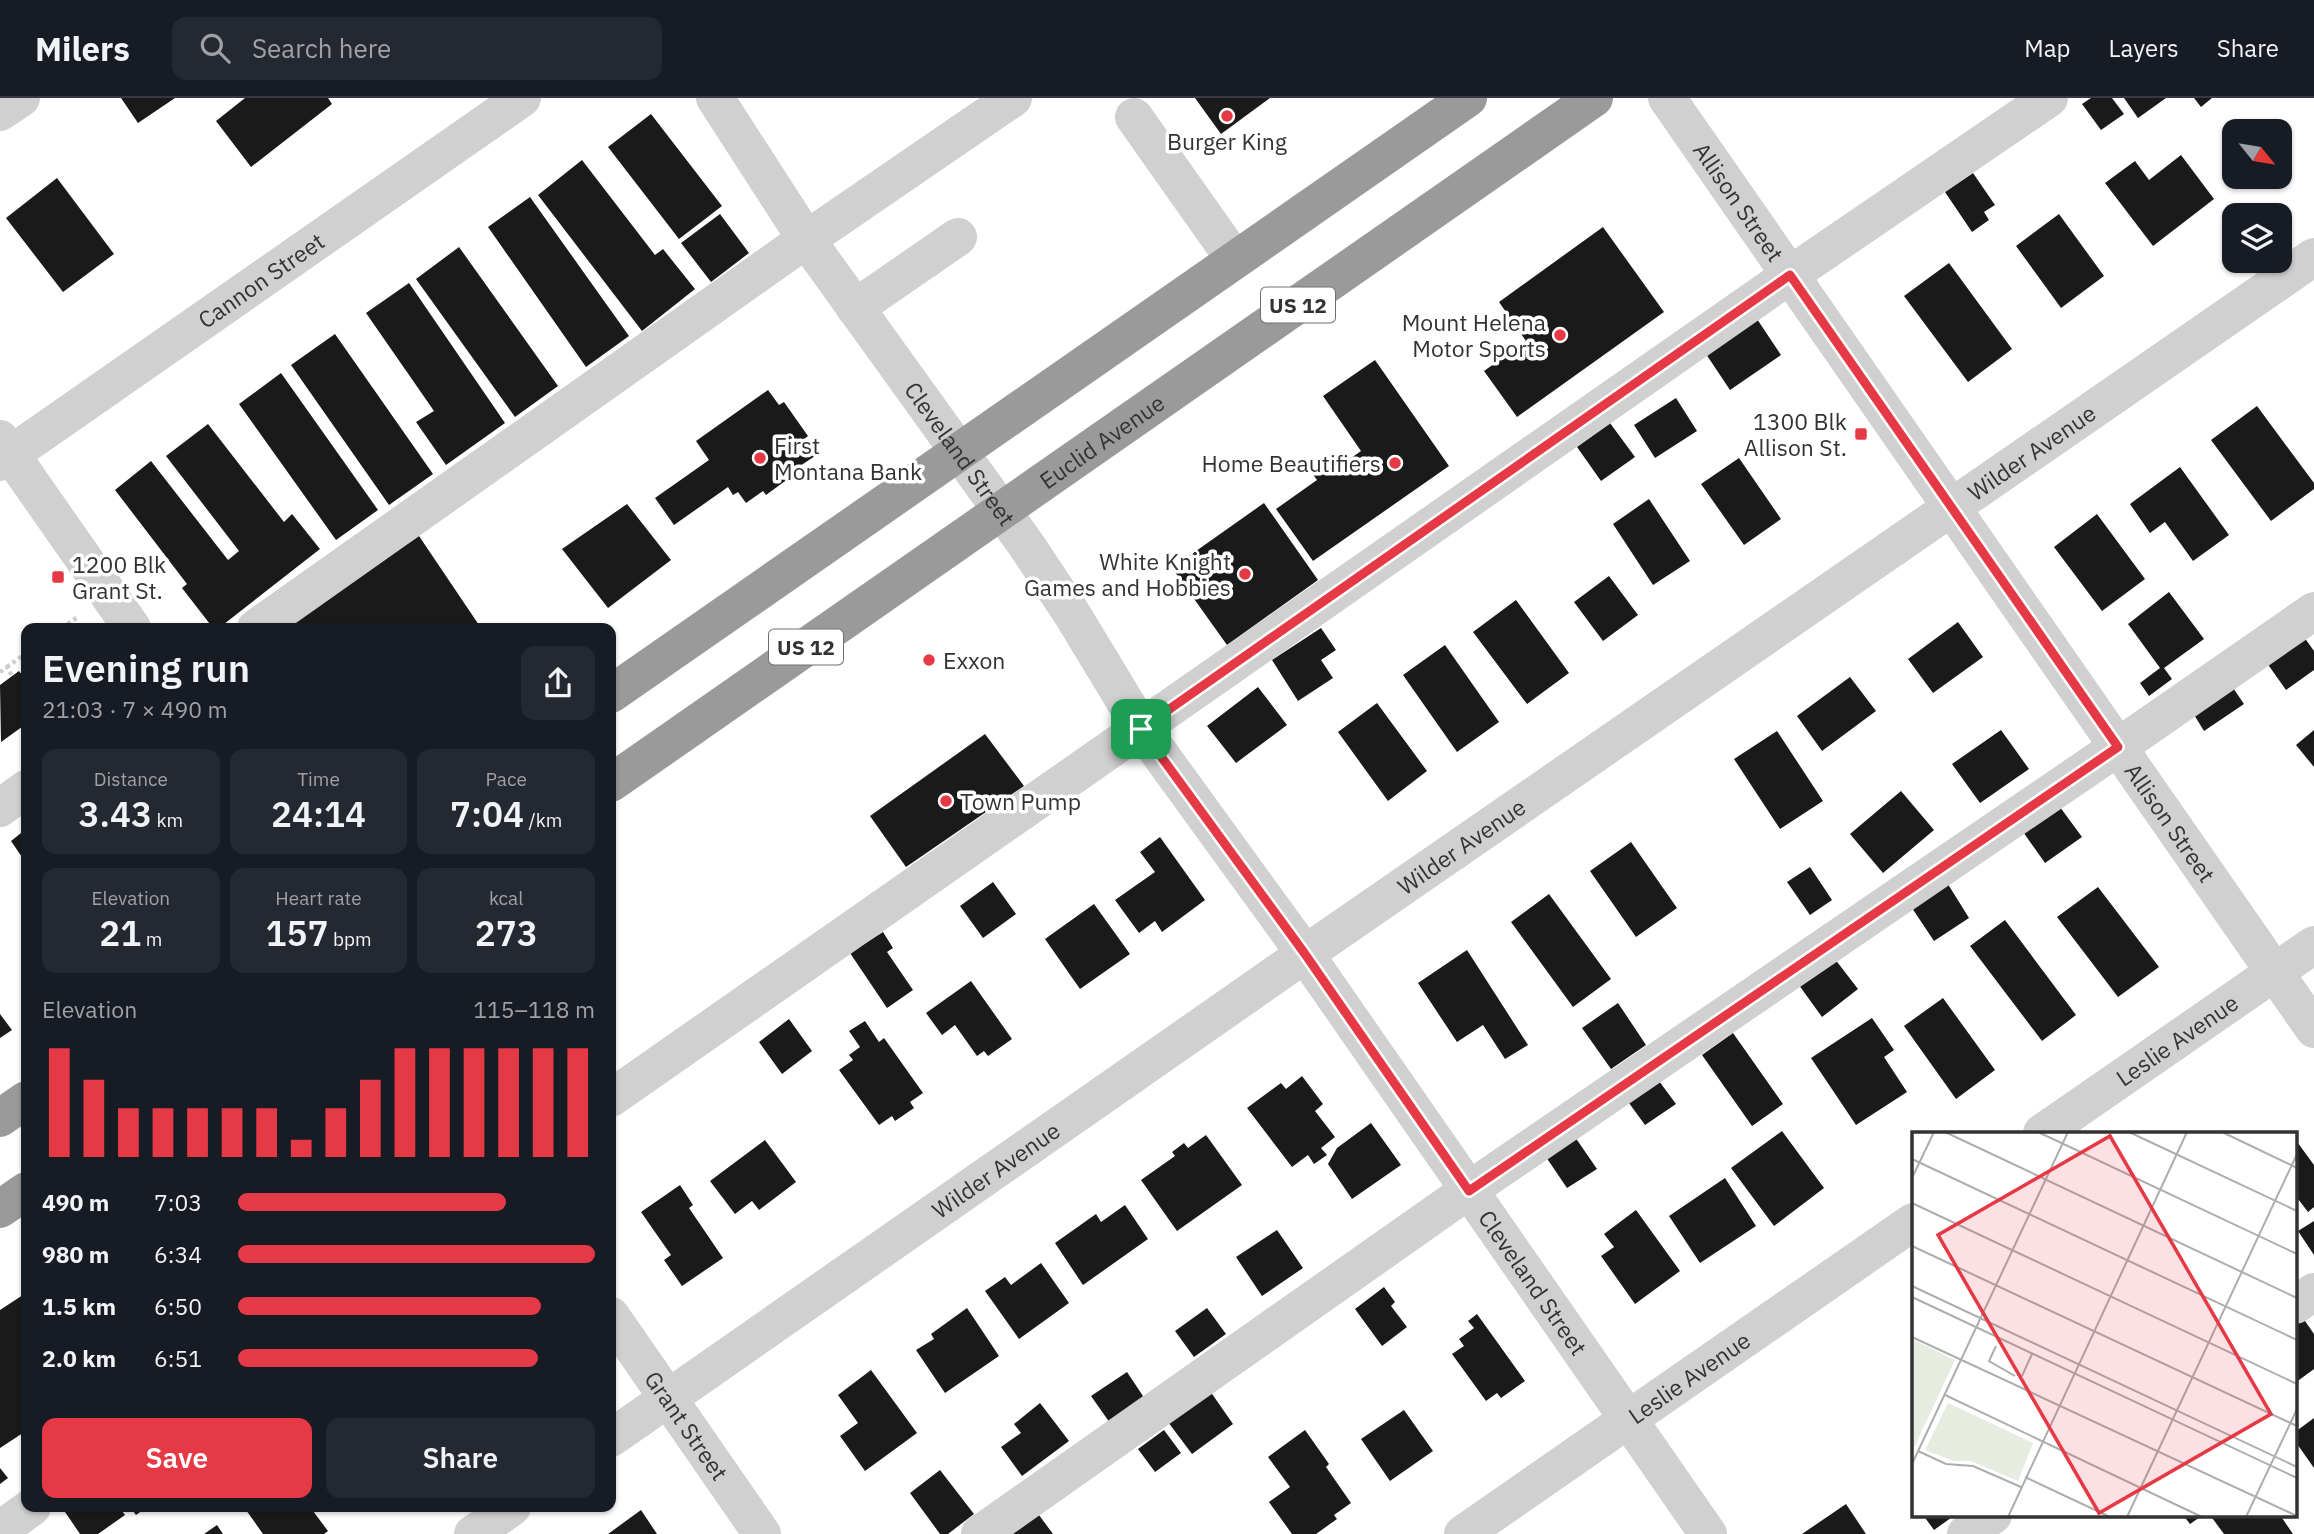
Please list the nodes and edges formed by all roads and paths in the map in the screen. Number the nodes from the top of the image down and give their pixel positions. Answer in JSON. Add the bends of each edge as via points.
{"nodes":[{"id":1,"x":20,"y":98,"type":"edge"},
{"id":2,"x":522,"y":98,"type":"edge"},
{"id":3,"x":715,"y":98,"type":"edge"},
{"id":4,"x":1013,"y":98,"type":"edge"},
{"id":5,"x":1468,"y":98,"type":"edge"},
{"id":6,"x":1594,"y":98,"type":"edge"},
{"id":7,"x":1667,"y":98,"type":"edge"},
{"id":8,"x":2049,"y":98,"type":"edge"},
{"id":9,"x":0,"y":112,"type":"edge"},
{"id":10,"x":1134,"y":117,"type":"dead end"},
{"id":11,"x":958,"y":237,"type":"dead end"},
{"id":12,"x":806,"y":239,"type":"junction"},
{"id":13,"x":2314,"y":257,"type":"edge"},
{"id":14,"x":1235,"y":260,"type":"junction"},
{"id":15,"x":1790,"y":275,"type":"junction"},
{"id":16,"x":855,"y":308,"type":"junction"},
{"id":17,"x":959,"y":451,"type":"junction"},
{"id":18,"x":4,"y":452,"type":"edge"},
{"id":19,"x":1952,"y":508,"type":"junction"},
{"id":20,"x":1002,"y":511,"type":"junction"},
{"id":21,"x":88,"y":610,"type":"dead end"},
{"id":22,"x":2314,"y":611,"type":"edge"},
{"id":23,"x":69,"y":623,"type":"edge"},
{"id":24,"x":128,"y":623,"type":"edge"},
{"id":25,"x":263,"y":623,"type":"edge"},
{"id":26,"x":21,"y":657,"type":"edge"},
{"id":27,"x":7,"y":667,"type":"junction"},
{"id":28,"x":0,"y":672,"type":"edge"},
{"id":29,"x":12,"y":676,"type":"dead end"},
{"id":30,"x":616,"y":691,"type":"edge"},
{"id":31,"x":1141,"y":729,"type":"junction"},
{"id":32,"x":2118,"y":747,"type":"junction"},
{"id":33,"x":616,"y":780,"type":"edge"},
{"id":34,"x":21,"y":793,"type":"edge"},
{"id":35,"x":0,"y":808,"type":"edge"},
{"id":36,"x":2314,"y":945,"type":"edge"},
{"id":37,"x":1305,"y":954,"type":"junction"},
{"id":38,"x":2275,"y":972,"type":"junction"},
{"id":39,"x":2314,"y":1029,"type":"edge"},
{"id":40,"x":616,"y":1095,"type":"edge"},
{"id":41,"x":21,"y":1103,"type":"edge"},
{"id":42,"x":0,"y":1118,"type":"edge"},
{"id":43,"x":2043,"y":1132,"type":"edge"},
{"id":44,"x":1469,"y":1191,"type":"junction"},
{"id":45,"x":21,"y":1194,"type":"edge"},
{"id":46,"x":0,"y":1209,"type":"edge"},
{"id":47,"x":1912,"y":1223,"type":"edge"},
{"id":48,"x":2314,"y":1292,"type":"edge"},
{"id":49,"x":2296,"y":1304,"type":"edge"},
{"id":50,"x":616,"y":1323,"type":"edge"},
{"id":51,"x":668,"y":1398,"type":"junction"},
{"id":52,"x":1628,"y":1420,"type":"junction"},
{"id":53,"x":616,"y":1434,"type":"edge"},
{"id":54,"x":25,"y":1512,"type":"edge"},
{"id":55,"x":505,"y":1512,"type":"edge"},
{"id":56,"x":1992,"y":1516,"type":"edge"},
{"id":57,"x":0,"y":1530,"type":"edge"},
{"id":58,"x":473,"y":1534,"type":"edge"},
{"id":59,"x":762,"y":1534,"type":"edge"},
{"id":60,"x":980,"y":1534,"type":"edge"},
{"id":61,"x":1464,"y":1534,"type":"edge"},
{"id":62,"x":1708,"y":1534,"type":"edge"},
{"id":63,"x":1966,"y":1534,"type":"edge"}],
"edges":[{"from":1,"to":9,"type":"street"},
{"from":2,"to":18,"type":"street","name":"Cannon Street"},
{"from":3,"to":12,"type":"street","name":"Cleveland Street"},
{"from":4,"to":12,"type":"street"},
{"from":5,"to":14,"type":"highway"},
{"from":6,"to":20,"type":"highway","name":"Euclid Avenue","number":"US 12"},
{"from":7,"to":15,"type":"street","name":"Allison Street"},
{"from":8,"to":15,"type":"street"},
{"from":10,"to":14,"type":"street"},
{"from":11,"to":16,"type":"street"},
{"from":12,"to":16,"type":"street","name":"Cleveland Street"},
{"from":12,"to":25,"type":"street"},
{"from":13,"to":19,"type":"street","name":"Wilder Avenue"},
{"from":14,"to":17,"type":"highway"},
{"from":15,"to":19,"type":"street","name":"Allison Street"},
{"from":15,"to":31,"type":"street"},
{"from":16,"to":17,"type":"street","name":"Cleveland Street"},
{"from":17,"to":20,"type":"street","name":"Cleveland Street"},
{"from":17,"to":30,"type":"highway"},
{"from":18,"to":24,"type":"street"},
{"from":19,"to":32,"type":"street","name":"Allison Street"},
{"from":19,"to":37,"type":"street","name":"Wilder Avenue"},
{"from":20,"to":31,"type":"street","name":"Cleveland Street","via":[[1072,614]]},
{"from":20,"to":33,"type":"highway","name":"Euclid Avenue","number":"US 12"},
{"from":21,"to":23,"type":"path"},
{"from":22,"to":32,"type":"street"},
{"from":26,"to":27,"type":"path"},
{"from":27,"to":28,"type":"path"},
{"from":27,"to":29,"type":"path"},
{"from":31,"to":37,"type":"street","name":"Cleveland Street"},
{"from":31,"to":40,"type":"street"},
{"from":32,"to":38,"type":"street","name":"Allison Street"},
{"from":32,"to":44,"type":"street"},
{"from":34,"to":35,"type":"street"},
{"from":36,"to":38,"type":"street","name":"Leslie Avenue"},
{"from":37,"to":44,"type":"street","name":"Cleveland Street"},
{"from":37,"to":51,"type":"street","name":"Wilder Avenue"},
{"from":38,"to":39,"type":"street","name":"Allison Street"},
{"from":38,"to":43,"type":"street","name":"Leslie Avenue"},
{"from":41,"to":42,"type":"highway"},
{"from":44,"to":52,"type":"street","name":"Cleveland Street"},
{"from":44,"to":60,"type":"street"},
{"from":45,"to":46,"type":"highway"},
{"from":47,"to":52,"type":"street","name":"Leslie Avenue"},
{"from":48,"to":49,"type":"street"},
{"from":50,"to":51,"type":"street","name":"Grant Street"},
{"from":51,"to":53,"type":"street","name":"Wilder Avenue"},
{"from":51,"to":59,"type":"street","name":"Grant Street"},
{"from":52,"to":61,"type":"street","name":"Leslie Avenue"},
{"from":52,"to":62,"type":"street","name":"Cleveland Street"},
{"from":54,"to":57,"type":"street"},
{"from":55,"to":58,"type":"street"},
{"from":56,"to":63,"type":"street"}]}
